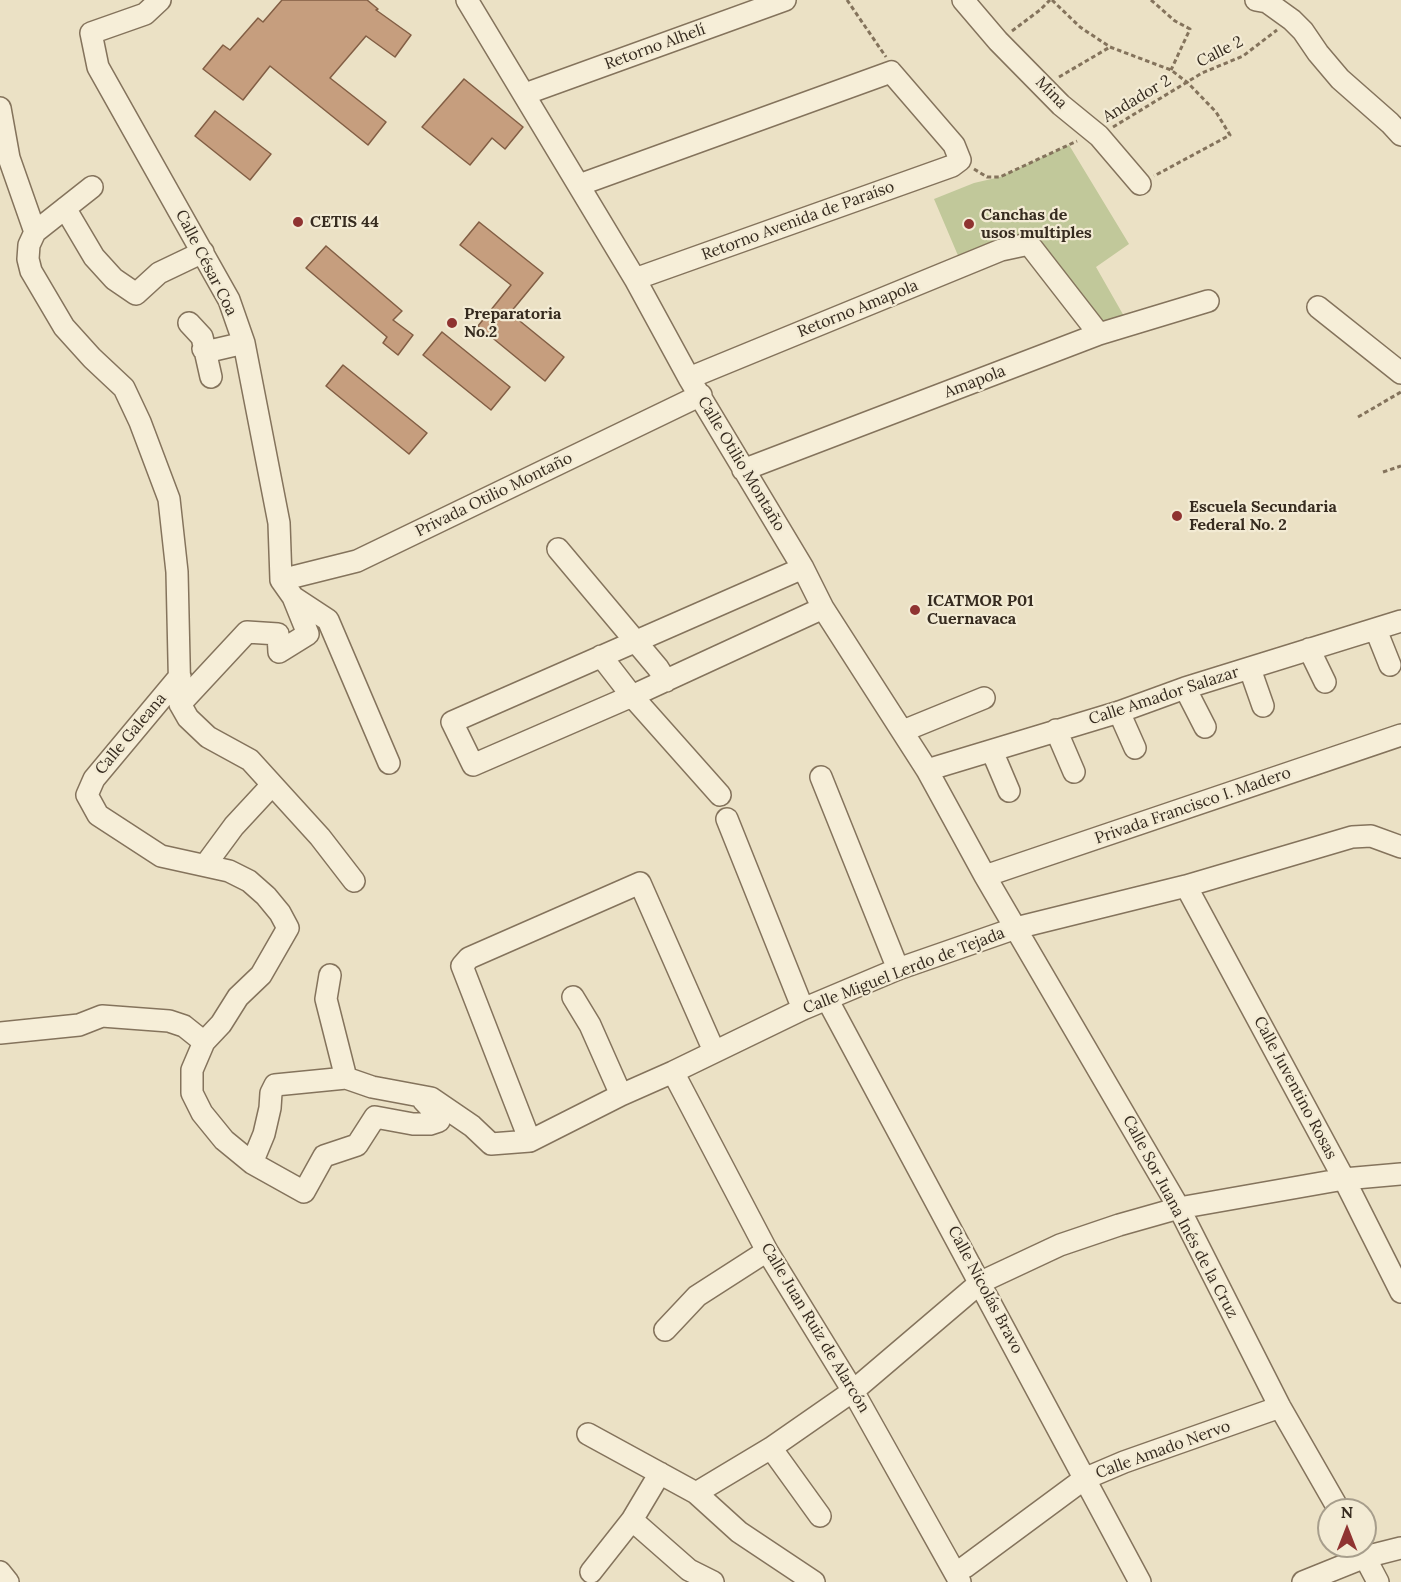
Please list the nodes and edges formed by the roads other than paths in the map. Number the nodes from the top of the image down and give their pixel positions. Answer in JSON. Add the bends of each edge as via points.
{"nodes":[{"id":1,"x":467,"y":0,"type":"edge"},
{"id":2,"x":785,"y":0,"type":"edge"},
{"id":3,"x":963,"y":0,"type":"edge"},
{"id":4,"x":1256,"y":0,"type":"edge"},
{"id":5,"x":152,"y":7,"type":"edge"},
{"id":6,"x":525,"y":94,"type":"junction"},
{"id":7,"x":0,"y":108,"type":"edge"},
{"id":8,"x":1401,"y":135,"type":"edge"},
{"id":9,"x":1140,"y":184,"type":"road end"},
{"id":10,"x":579,"y":185,"type":"junction"},
{"id":11,"x":92,"y":186,"type":"dead end"},
{"id":12,"x":65,"y":208,"type":"junction"},
{"id":13,"x":35,"y":232,"type":"junction"},
{"id":14,"x":203,"y":252,"type":"junction"},
{"id":15,"x":634,"y":279,"type":"junction"},
{"id":16,"x":1208,"y":301,"type":"dead end"},
{"id":17,"x":1318,"y":307,"type":"dead end"},
{"id":18,"x":189,"y":323,"type":"dead end"},
{"id":19,"x":1099,"y":334,"type":"junction"},
{"id":20,"x":244,"y":343,"type":"junction"},
{"id":21,"x":203,"y":349,"type":"junction"},
{"id":22,"x":1401,"y":372,"type":"edge"},
{"id":23,"x":211,"y":377,"type":"dead end"},
{"id":24,"x":695,"y":386,"type":"junction"},
{"id":25,"x":743,"y":470,"type":"junction"},
{"id":26,"x":558,"y":549,"type":"dead end"},
{"id":27,"x":803,"y":568,"type":"junction"},
{"id":28,"x":287,"y":588,"type":"junction"},
{"id":29,"x":823,"y":608,"type":"junction"},
{"id":30,"x":1401,"y":621,"type":"edge"},
{"id":31,"x":1376,"y":630,"type":"junction"},
{"id":32,"x":635,"y":641,"type":"junction"},
{"id":33,"x":1309,"y":649,"type":"junction"},
{"id":34,"x":601,"y":656,"type":"junction"},
{"id":35,"x":1390,"y":665,"type":"dead end"},
{"id":36,"x":1250,"y":669,"type":"junction"},
{"id":37,"x":180,"y":676,"type":"junction"},
{"id":38,"x":666,"y":681,"type":"junction"},
{"id":39,"x":1325,"y":682,"type":"dead end"},
{"id":40,"x":1185,"y":688,"type":"junction"},
{"id":41,"x":632,"y":696,"type":"junction"},
{"id":42,"x":984,"y":698,"type":"dead end"},
{"id":43,"x":180,"y":704,"type":"junction"},
{"id":44,"x":1263,"y":706,"type":"dead end"},
{"id":45,"x":1119,"y":712,"type":"junction"},
{"id":46,"x":1205,"y":728,"type":"dead end"},
{"id":47,"x":1056,"y":730,"type":"junction"},
{"id":48,"x":903,"y":731,"type":"junction"},
{"id":49,"x":1401,"y":735,"type":"edge"},
{"id":50,"x":1135,"y":748,"type":"dead end"},
{"id":51,"x":992,"y":751,"type":"junction"},
{"id":52,"x":388,"y":763,"type":"dead end"},
{"id":53,"x":927,"y":770,"type":"junction"},
{"id":54,"x":1074,"y":772,"type":"dead end"},
{"id":55,"x":821,"y":777,"type":"dead end"},
{"id":56,"x":272,"y":785,"type":"junction"},
{"id":57,"x":1009,"y":791,"type":"dead end"},
{"id":58,"x":720,"y":795,"type":"dead end"},
{"id":59,"x":728,"y":819,"type":"dead end"},
{"id":60,"x":1401,"y":847,"type":"edge"},
{"id":61,"x":206,"y":864,"type":"junction"},
{"id":62,"x":985,"y":876,"type":"junction"},
{"id":63,"x":354,"y":881,"type":"dead end"},
{"id":64,"x":1186,"y":886,"type":"junction"},
{"id":65,"x":1016,"y":928,"type":"junction"},
{"id":66,"x":898,"y":969,"type":"junction"},
{"id":67,"x":330,"y":975,"type":"dead end"},
{"id":68,"x":573,"y":997,"type":"dead end"},
{"id":69,"x":827,"y":999,"type":"junction"},
{"id":70,"x":803,"y":1009,"type":"junction"},
{"id":71,"x":0,"y":1033,"type":"edge"},
{"id":72,"x":204,"y":1042,"type":"junction"},
{"id":73,"x":714,"y":1051,"type":"junction"},
{"id":74,"x":673,"y":1072,"type":"junction"},
{"id":75,"x":346,"y":1078,"type":"junction"},
{"id":76,"x":621,"y":1095,"type":"junction"},
{"id":77,"x":418,"y":1096,"type":"junction"},
{"id":78,"x":530,"y":1141,"type":"junction"},
{"id":79,"x":252,"y":1163,"type":"junction"},
{"id":80,"x":1401,"y":1174,"type":"edge"},
{"id":81,"x":1344,"y":1179,"type":"junction"},
{"id":82,"x":1179,"y":1208,"type":"junction"},
{"id":83,"x":767,"y":1251,"type":"junction"},
{"id":84,"x":981,"y":1282,"type":"junction"},
{"id":85,"x":1401,"y":1292,"type":"edge"},
{"id":86,"x":665,"y":1330,"type":"dead end"},
{"id":87,"x":853,"y":1391,"type":"junction"},
{"id":88,"x":1280,"y":1407,"type":"junction"},
{"id":89,"x":588,"y":1434,"type":"dead end"},
{"id":90,"x":771,"y":1448,"type":"junction"},
{"id":91,"x":660,"y":1473,"type":"junction"},
{"id":92,"x":1084,"y":1479,"type":"junction"},
{"id":93,"x":696,"y":1493,"type":"junction"},
{"id":94,"x":1332,"y":1498,"type":"edge"},
{"id":95,"x":820,"y":1516,"type":"dead end"},
{"id":96,"x":632,"y":1520,"type":"junction"},
{"id":97,"x":1401,"y":1548,"type":"edge"},
{"id":98,"x":1377,"y":1550,"type":"edge"},
{"id":99,"x":1349,"y":1558,"type":"edge"},
{"id":100,"x":1366,"y":1558,"type":"edge"},
{"id":101,"x":0,"y":1572,"type":"edge"},
{"id":102,"x":591,"y":1572,"type":"dead end"},
{"id":103,"x":962,"y":1574,"type":"edge"},
{"id":104,"x":8,"y":1582,"type":"edge"},
{"id":105,"x":713,"y":1582,"type":"edge"},
{"id":106,"x":814,"y":1582,"type":"edge"},
{"id":107,"x":1140,"y":1582,"type":"edge"},
{"id":108,"x":1303,"y":1582,"type":"edge"},
{"id":109,"x":1378,"y":1582,"type":"edge"}],
"edges":[{"from":1,"to":6,"type":"street","name":"Calle Otilio Montaño"},
{"from":2,"to":6,"type":"street","name":"Retorno Alhelí"},
{"from":3,"to":9,"type":"street","name":"Mina","via":[[998,41],[1094,133]]},
{"from":4,"to":8,"type":"street","via":[[1267,2],[1292,20],[1340,79]]},
{"from":5,"to":14,"type":"street","name":"Calle César Coa","via":[[91,33],[98,67]]},
{"from":6,"to":10,"type":"street","name":"Calle Otilio Montaño"},
{"from":7,"to":13,"type":"street","via":[[9,159]]},
{"from":10,"to":15,"type":"street","name":"Calle Otilio Montaño"},
{"from":10,"to":15,"type":"street","name":"Retorno Avenida de Paraíso","via":[[891,72],[954,145],[960,160]]},
{"from":11,"to":12,"type":"street"},
{"from":12,"to":13,"type":"street"},
{"from":12,"to":14,"type":"street","via":[[94,257],[114,279],[136,294],[159,273]]},
{"from":13,"to":37,"type":"street","via":[[28,245],[31,271],[64,327],[124,388],[169,499],[177,572]]},
{"from":14,"to":20,"type":"street","name":"Calle César Coa","via":[[229,300]]},
{"from":15,"to":24,"type":"street","name":"Calle Otilio Montaño"},
{"from":16,"to":19,"type":"street","name":"Amapola"},
{"from":17,"to":22,"type":"street"},
{"from":18,"to":21,"type":"street","via":[[202,337]]},
{"from":19,"to":24,"type":"street","name":"Retorno Amapola","via":[[1029,244],[1001,250]]},
{"from":19,"to":25,"type":"street","name":"Amapola"},
{"from":20,"to":21,"type":"street"},
{"from":20,"to":28,"type":"street","name":"Calle César Coa","via":[[279,523]]},
{"from":21,"to":23,"type":"street"},
{"from":24,"to":25,"type":"street","name":"Calle Otilio Montaño"},
{"from":24,"to":28,"type":"street","name":"Privada Otilio Montaño","via":[[357,561]]},
{"from":25,"to":27,"type":"street","name":"Calle Otilio Montaño"},
{"from":26,"to":32,"type":"street"},
{"from":27,"to":29,"type":"street","name":"Calle Otilio Montaño"},
{"from":27,"to":32,"type":"street"},
{"from":28,"to":43,"type":"street","name":"Calle César Coa","via":[[308,634],[279,652],[278,634],[247,632]]},
{"from":28,"to":52,"type":"street","via":[[327,620]]},
{"from":29,"to":38,"type":"street"},
{"from":29,"to":48,"type":"street","name":"Calle Otilio Montaño"},
{"from":30,"to":31,"type":"street","name":"Calle Amador Salazar"},
{"from":31,"to":33,"type":"street","name":"Calle Amador Salazar"},
{"from":31,"to":35,"type":"street"},
{"from":32,"to":34,"type":"street"},
{"from":32,"to":38,"type":"street"},
{"from":33,"to":36,"type":"street","name":"Calle Amador Salazar"},
{"from":33,"to":39,"type":"street"},
{"from":34,"to":41,"type":"street"},
{"from":34,"to":41,"type":"street","via":[[452,722],[472,765]]},
{"from":36,"to":40,"type":"street","name":"Calle Amador Salazar"},
{"from":36,"to":44,"type":"street"},
{"from":37,"to":43,"type":"street"},
{"from":37,"to":61,"type":"street","name":"Calle Galeana","via":[[94,779],[87,795],[98,815],[161,856]]},
{"from":38,"to":41,"type":"street"},
{"from":40,"to":45,"type":"street","name":"Calle Amador Salazar"},
{"from":40,"to":46,"type":"street"},
{"from":41,"to":58,"type":"street"},
{"from":42,"to":48,"type":"street"},
{"from":43,"to":56,"type":"street","via":[[208,737],[250,760]]},
{"from":45,"to":47,"type":"street","name":"Calle Amador Salazar"},
{"from":45,"to":50,"type":"street"},
{"from":47,"to":51,"type":"street","name":"Calle Amador Salazar"},
{"from":47,"to":54,"type":"street"},
{"from":48,"to":53,"type":"street","name":"Calle Otilio Montaño"},
{"from":49,"to":62,"type":"street","name":"Privada Francisco I. Madero"},
{"from":51,"to":53,"type":"street","name":"Calle Amador Salazar"},
{"from":51,"to":57,"type":"street"},
{"from":53,"to":62,"type":"street","name":"Calle Otilio Montaño"},
{"from":55,"to":66,"type":"street"},
{"from":56,"to":61,"type":"street"},
{"from":56,"to":63,"type":"street"},
{"from":59,"to":70,"type":"street"},
{"from":60,"to":64,"type":"street","name":"Calle Miguel Lerdo de Tejada","via":[[1371,836],[1358,836]]},
{"from":61,"to":72,"type":"street","via":[[249,881],[273,905],[288,928],[261,975],[238,997]]},
{"from":62,"to":65,"type":"street","name":"Calle Otilio Montaño"},
{"from":64,"to":65,"type":"street","name":"Calle Miguel Lerdo de Tejada"},
{"from":64,"to":81,"type":"street","name":"Calle Juventino Rosas"},
{"from":65,"to":66,"type":"street","name":"Calle Miguel Lerdo de Tejada"},
{"from":65,"to":82,"type":"street","name":"Calle Sor Juana Inés de la Cruz"},
{"from":66,"to":69,"type":"street","name":"Calle Miguel Lerdo de Tejada"},
{"from":67,"to":75,"type":"street","via":[[326,999]]},
{"from":68,"to":76,"type":"street"},
{"from":69,"to":70,"type":"street","name":"Calle Miguel Lerdo de Tejada"},
{"from":69,"to":84,"type":"street","name":"Calle Nicolás Bravo"},
{"from":70,"to":73,"type":"street","name":"Calle Miguel Lerdo de Tejada"},
{"from":71,"to":72,"type":"street","via":[[79,1025],[102,1016],[169,1021],[184,1026]]},
{"from":72,"to":79,"type":"street","via":[[192,1070],[192,1093],[224,1140]]},
{"from":73,"to":74,"type":"street","name":"Calle Miguel Lerdo de Tejada"},
{"from":73,"to":78,"type":"street","via":[[640,883],[469,958],[462,966]]},
{"from":74,"to":76,"type":"street","name":"Calle Miguel Lerdo de Tejada"},
{"from":74,"to":83,"type":"street","name":"Calle Juan Ruiz de Alarcón"},
{"from":75,"to":77,"type":"street"},
{"from":75,"to":79,"type":"street","via":[[275,1085],[264,1134]]},
{"from":76,"to":78,"type":"street","name":"Calle Miguel Lerdo de Tejada"},
{"from":77,"to":78,"type":"street","via":[[431,1098],[491,1144]]},
{"from":77,"to":79,"type":"street","via":[[439,1121],[413,1124],[375,1117],[357,1145],[324,1156],[304,1192]]},
{"from":80,"to":81,"type":"street"},
{"from":81,"to":82,"type":"street"},
{"from":81,"to":85,"type":"street","name":"Calle Juventino Rosas"},
{"from":82,"to":84,"type":"street","via":[[1060,1245]]},
{"from":82,"to":88,"type":"street","name":"Calle Sor Juana Inés de la Cruz"},
{"from":83,"to":86,"type":"street","via":[[697,1296]]},
{"from":83,"to":87,"type":"street","name":"Calle Juan Ruiz de Alarcón"},
{"from":84,"to":87,"type":"street"},
{"from":84,"to":92,"type":"street","name":"Calle Nicolás Bravo"},
{"from":87,"to":90,"type":"street"},
{"from":87,"to":103,"type":"street","name":"Calle Juan Ruiz de Alarcón"},
{"from":88,"to":92,"type":"street","name":"Calle Amado Nervo"},
{"from":88,"to":94,"type":"street","name":"Calle Sor Juana Inés de la Cruz"},
{"from":89,"to":91,"type":"street"},
{"from":90,"to":93,"type":"street"},
{"from":90,"to":95,"type":"street"},
{"from":91,"to":93,"type":"street"},
{"from":91,"to":96,"type":"street"},
{"from":92,"to":103,"type":"street","name":"Calle Amado Nervo"},
{"from":92,"to":107,"type":"street","name":"Calle Nicolás Bravo"},
{"from":93,"to":106,"type":"street","via":[[739,1532]]},
{"from":96,"to":102,"type":"street"},
{"from":96,"to":105,"type":"street","via":[[689,1569]]},
{"from":97,"to":98,"type":"street"},
{"from":99,"to":108,"type":"street"},
{"from":100,"to":109,"type":"street"},
{"from":101,"to":104,"type":"street"}]}
